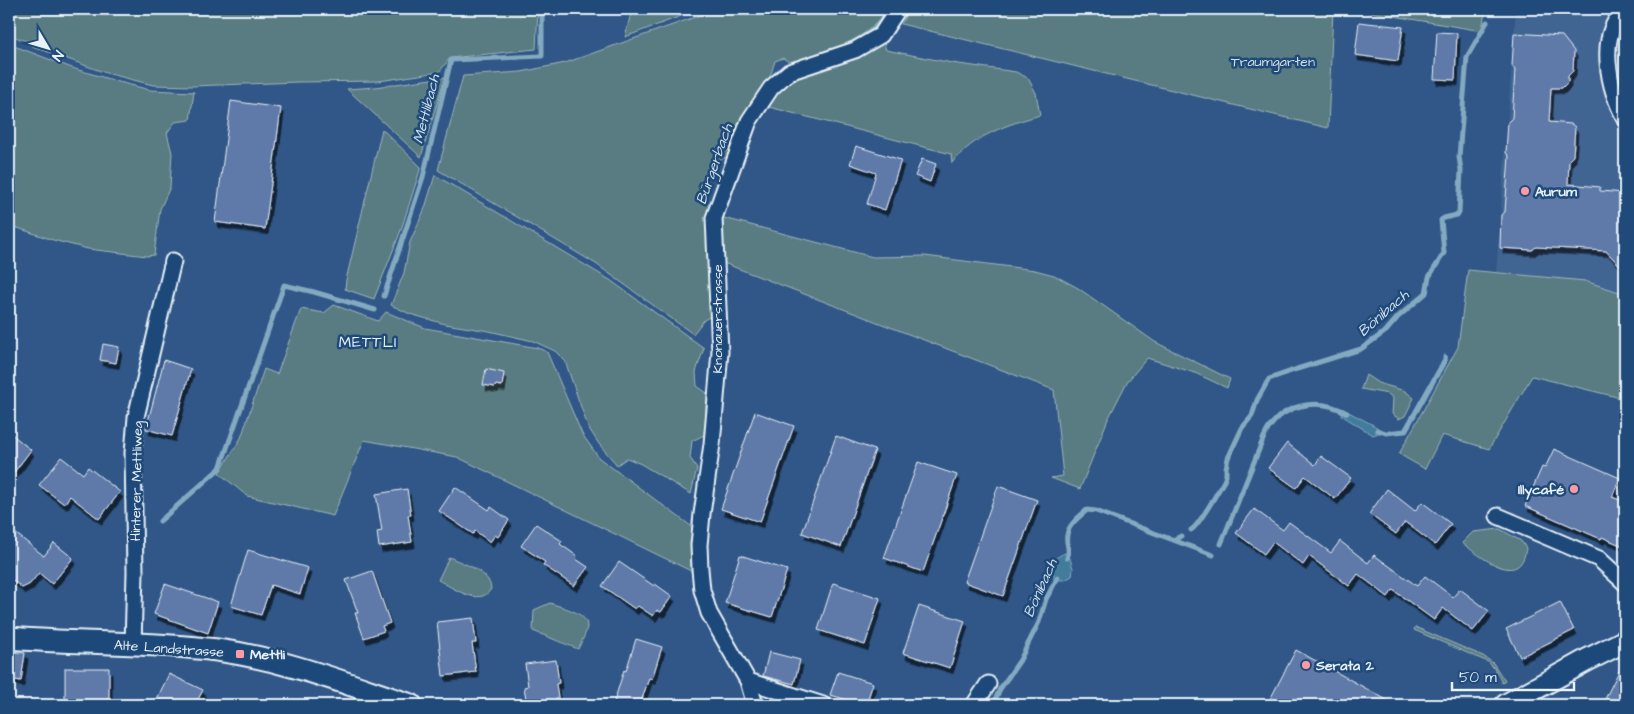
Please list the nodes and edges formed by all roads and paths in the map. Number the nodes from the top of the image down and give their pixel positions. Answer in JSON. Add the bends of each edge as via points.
{"nodes":[{"id":1,"x":898,"y":9,"type":"edge"},
{"id":2,"x":1625,"y":11,"type":"edge"},
{"id":3,"x":1625,"y":118,"type":"edge"},
{"id":4,"x":172,"y":261,"type":"dead end"},
{"id":5,"x":1498,"y":516,"type":"dead end"},
{"id":6,"x":1625,"y":583,"type":"edge"},
{"id":7,"x":9,"y":638,"type":"edge"},
{"id":8,"x":1625,"y":641,"type":"edge"},
{"id":9,"x":133,"y":645,"type":"junction"},
{"id":10,"x":748,"y":681,"type":"junction"},
{"id":11,"x":988,"y":684,"type":"dead end"},
{"id":12,"x":411,"y":705,"type":"edge"},
{"id":13,"x":755,"y":705,"type":"edge"},
{"id":14,"x":823,"y":705,"type":"edge"},
{"id":15,"x":974,"y":705,"type":"edge"},
{"id":16,"x":1506,"y":705,"type":"edge"}],
"edges":[{"from":1,"to":10,"type":"street","name":"Knonauerstrasse","via":[[881,35],[854,50],[789,72],[771,88],[749,121],[714,218],[720,352],[701,522],[700,569],[709,614]]},
{"from":2,"to":3,"type":"street","via":[[1609,38],[1608,51],[1612,87]]},
{"from":4,"to":9,"type":"street","name":"Hinterer Mettliweg","via":[[136,417],[133,453]]},
{"from":5,"to":6,"type":"street","via":[[1599,559]]},
{"from":7,"to":9,"type":"main road","name":"Alte Landstrasse"},
{"from":8,"to":16,"type":"main road"},
{"from":9,"to":12,"type":"main road","name":"Alte Landstrasse","via":[[218,650],[274,661]]},
{"from":10,"to":13,"type":"street","name":"Knonauerstrasse"},
{"from":10,"to":14,"type":"street"},
{"from":11,"to":15,"type":"street"}]}
